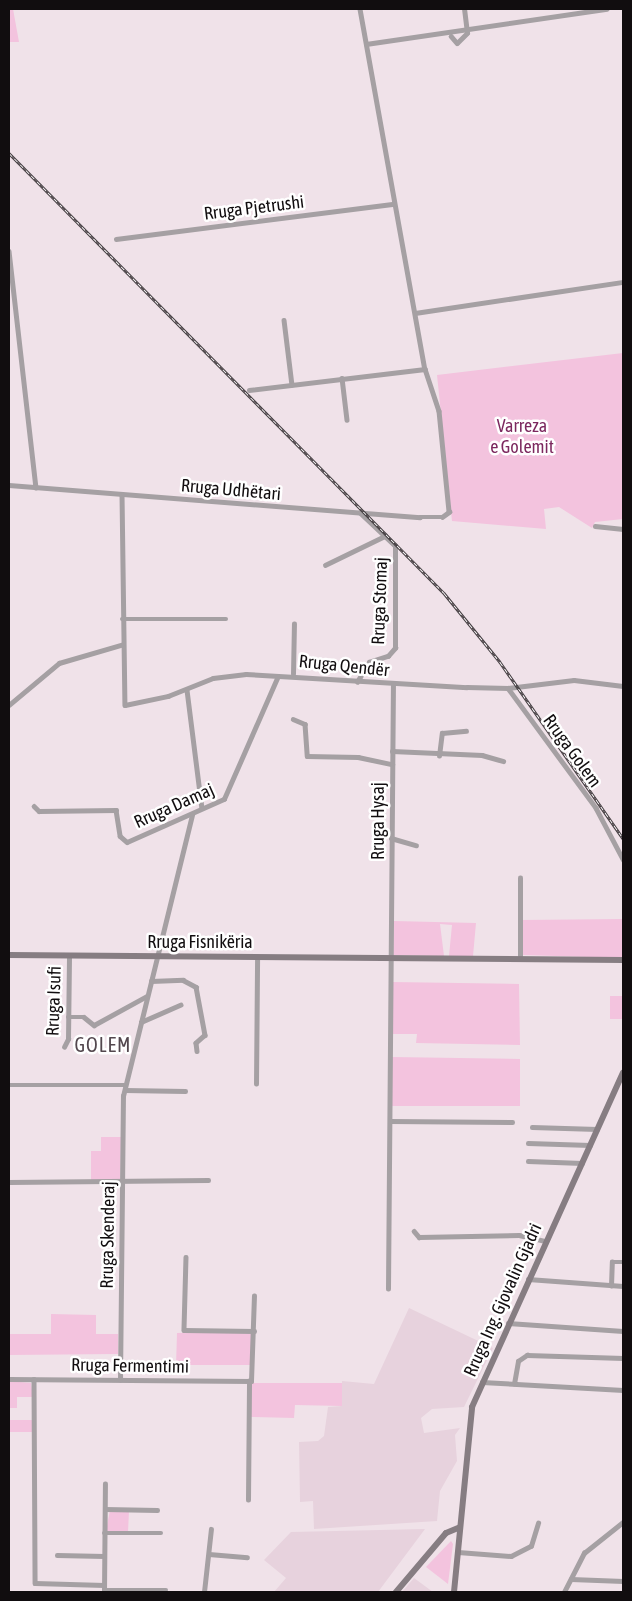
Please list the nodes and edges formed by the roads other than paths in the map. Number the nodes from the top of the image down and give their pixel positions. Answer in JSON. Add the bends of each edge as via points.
{"nodes":[{"id":1,"x":360,"y":9,"type":"edge"},
{"id":2,"x":464,"y":9,"type":"edge"},
{"id":3,"x":600,"y":9,"type":"edge"},
{"id":4,"x":606,"y":9,"type":"edge"},
{"id":5,"x":467,"y":29,"type":"junction"},
{"id":6,"x":451,"y":36,"type":"dead end"},
{"id":7,"x":366,"y":44,"type":"junction"},
{"id":8,"x":394,"y":204,"type":"junction"},
{"id":9,"x":116,"y":239,"type":"dead end"},
{"id":10,"x":9,"y":251,"type":"edge"},
{"id":11,"x":623,"y":282,"type":"edge"},
{"id":12,"x":415,"y":313,"type":"junction"},
{"id":13,"x":284,"y":320,"type":"dead end"},
{"id":14,"x":425,"y":369,"type":"junction"},
{"id":15,"x":342,"y":378,"type":"junction"},
{"id":16,"x":292,"y":385,"type":"junction"},
{"id":17,"x":249,"y":390,"type":"dead end"},
{"id":18,"x":347,"y":420,"type":"dead end"},
{"id":19,"x":9,"y":485,"type":"edge"},
{"id":20,"x":36,"y":487,"type":"junction"},
{"id":21,"x":122,"y":494,"type":"junction"},
{"id":22,"x":360,"y":513,"type":"junction"},
{"id":23,"x":596,"y":526,"type":"dead end"},
{"id":24,"x":623,"y":529,"type":"edge"},
{"id":25,"x":385,"y":536,"type":"junction"},
{"id":26,"x":325,"y":565,"type":"dead end"},
{"id":27,"x":122,"y":619,"type":"junction"},
{"id":28,"x":226,"y":619,"type":"dead end"},
{"id":29,"x":294,"y":624,"type":"dead end"},
{"id":30,"x":121,"y":645,"type":"junction"},
{"id":31,"x":293,"y":674,"type":"junction"},
{"id":32,"x":277,"y":678,"type":"junction"},
{"id":33,"x":357,"y":682,"type":"junction"},
{"id":34,"x":393,"y":685,"type":"junction"},
{"id":35,"x":623,"y":686,"type":"edge"},
{"id":36,"x":508,"y":688,"type":"junction"},
{"id":37,"x":187,"y":690,"type":"junction"},
{"id":38,"x":9,"y":705,"type":"edge"},
{"id":39,"x":293,"y":719,"type":"dead end"},
{"id":40,"x":466,"y":731,"type":"dead end"},
{"id":41,"x":392,"y":751,"type":"junction"},
{"id":42,"x":439,"y":756,"type":"junction"},
{"id":43,"x":503,"y":761,"type":"dead end"},
{"id":44,"x":392,"y":764,"type":"junction"},
{"id":45,"x":34,"y":806,"type":"dead end"},
{"id":46,"x":202,"y":808,"type":"junction"},
{"id":47,"x":192,"y":815,"type":"junction"},
{"id":48,"x":392,"y":838,"type":"junction"},
{"id":49,"x":416,"y":845,"type":"dead end"},
{"id":50,"x":623,"y":860,"type":"edge"},
{"id":51,"x":520,"y":878,"type":"dead end"},
{"id":52,"x":9,"y":955,"type":"edge"},
{"id":53,"x":69,"y":956,"type":"junction"},
{"id":54,"x":157,"y":956,"type":"junction"},
{"id":55,"x":257,"y":957,"type":"junction"},
{"id":56,"x":391,"y":958,"type":"junction"},
{"id":57,"x":520,"y":959,"type":"junction"},
{"id":58,"x":623,"y":960,"type":"edge"},
{"id":59,"x":151,"y":981,"type":"junction"},
{"id":60,"x":148,"y":996,"type":"junction"},
{"id":61,"x":180,"y":1005,"type":"dead end"},
{"id":62,"x":68,"y":1017,"type":"junction"},
{"id":63,"x":141,"y":1022,"type":"junction"},
{"id":64,"x":64,"y":1047,"type":"dead end"},
{"id":65,"x":198,"y":1051,"type":"dead end"},
{"id":66,"x":623,"y":1072,"type":"edge"},
{"id":67,"x":256,"y":1084,"type":"dead end"},
{"id":68,"x":9,"y":1085,"type":"edge"},
{"id":69,"x":125,"y":1088,"type":"junction"},
{"id":70,"x":185,"y":1091,"type":"dead end"},
{"id":71,"x":390,"y":1121,"type":"junction"},
{"id":72,"x":512,"y":1122,"type":"dead end"},
{"id":73,"x":532,"y":1127,"type":"dead end"},
{"id":74,"x":598,"y":1129,"type":"junction"},
{"id":75,"x":528,"y":1143,"type":"dead end"},
{"id":76,"x":590,"y":1145,"type":"junction"},
{"id":77,"x":528,"y":1161,"type":"dead end"},
{"id":78,"x":582,"y":1163,"type":"junction"},
{"id":79,"x":208,"y":1180,"type":"dead end"},
{"id":80,"x":122,"y":1181,"type":"junction"},
{"id":81,"x":9,"y":1182,"type":"edge"},
{"id":82,"x":414,"y":1231,"type":"dead end"},
{"id":83,"x":546,"y":1241,"type":"junction"},
{"id":84,"x":186,"y":1258,"type":"dead end"},
{"id":85,"x":623,"y":1262,"type":"edge"},
{"id":86,"x":528,"y":1279,"type":"junction"},
{"id":87,"x":611,"y":1286,"type":"junction"},
{"id":88,"x":623,"y":1286,"type":"edge"},
{"id":89,"x":388,"y":1289,"type":"dead end"},
{"id":90,"x":254,"y":1296,"type":"dead end"},
{"id":91,"x":508,"y":1323,"type":"junction"},
{"id":92,"x":254,"y":1331,"type":"junction"},
{"id":93,"x":623,"y":1332,"type":"edge"},
{"id":94,"x":623,"y":1358,"type":"edge"},
{"id":95,"x":9,"y":1379,"type":"edge"},
{"id":96,"x":34,"y":1379,"type":"junction"},
{"id":97,"x":120,"y":1380,"type":"junction"},
{"id":98,"x":250,"y":1381,"type":"junction"},
{"id":99,"x":482,"y":1382,"type":"junction"},
{"id":100,"x":514,"y":1384,"type":"junction"},
{"id":101,"x":623,"y":1390,"type":"edge"},
{"id":102,"x":105,"y":1484,"type":"dead end"},
{"id":103,"x":248,"y":1500,"type":"dead end"},
{"id":104,"x":105,"y":1509,"type":"junction"},
{"id":105,"x":157,"y":1510,"type":"dead end"},
{"id":106,"x":623,"y":1522,"type":"edge"},
{"id":107,"x":538,"y":1523,"type":"dead end"},
{"id":108,"x":460,"y":1527,"type":"junction"},
{"id":109,"x":211,"y":1529,"type":"dead end"},
{"id":110,"x":104,"y":1533,"type":"junction"},
{"id":111,"x":161,"y":1533,"type":"dead end"},
{"id":112,"x":458,"y":1552,"type":"junction"},
{"id":113,"x":209,"y":1554,"type":"junction"},
{"id":114,"x":56,"y":1555,"type":"dead end"},
{"id":115,"x":104,"y":1556,"type":"junction"},
{"id":116,"x":247,"y":1557,"type":"dead end"},
{"id":117,"x":572,"y":1579,"type":"junction"},
{"id":118,"x":623,"y":1581,"type":"edge"},
{"id":119,"x":104,"y":1589,"type":"edge"},
{"id":120,"x":166,"y":1590,"type":"dead end"},
{"id":121,"x":204,"y":1592,"type":"edge"},
{"id":122,"x":396,"y":1592,"type":"edge"},
{"id":123,"x":454,"y":1592,"type":"edge"},
{"id":124,"x":564,"y":1592,"type":"edge"}],
"edges":[{"from":1,"to":7,"type":"street"},
{"from":2,"to":5,"type":"street"},
{"from":3,"to":4,"type":"street"},
{"from":3,"to":5,"type":"street"},
{"from":5,"to":6,"type":"street","via":[[457,43]]},
{"from":5,"to":7,"type":"street"},
{"from":7,"to":8,"type":"street"},
{"from":8,"to":9,"type":"street","name":"Rruga Pjetrushi"},
{"from":8,"to":12,"type":"street"},
{"from":10,"to":20,"type":"street"},
{"from":11,"to":12,"type":"street"},
{"from":12,"to":14,"type":"street"},
{"from":13,"to":16,"type":"street"},
{"from":14,"to":15,"type":"street"},
{"from":14,"to":22,"type":"street","name":"Rruga Udhëtari","via":[[439,412],[450,512],[436,518]]},
{"from":15,"to":16,"type":"street"},
{"from":15,"to":18,"type":"street"},
{"from":16,"to":17,"type":"street"},
{"from":19,"to":20,"type":"street","name":"Rruga Udhëtari"},
{"from":20,"to":21,"type":"street","name":"Rruga Udhëtari"},
{"from":21,"to":22,"type":"street","name":"Rruga Udhëtari"},
{"from":21,"to":27,"type":"street","name":"Rruga Qendër"},
{"from":22,"to":25,"type":"street","name":"Rruga Stomaj"},
{"from":23,"to":24,"type":"street"},
{"from":25,"to":26,"type":"street","name":"Rruga Stomaj"},
{"from":25,"to":33,"type":"street","name":"Rruga Stomaj","via":[[395,546],[395,648],[388,656],[369,662]]},
{"from":27,"to":28,"type":"street"},
{"from":27,"to":30,"type":"street","name":"Rruga Qendër"},
{"from":29,"to":31,"type":"street"},
{"from":30,"to":37,"type":"street","name":"Rruga Qendër","via":[[125,705]]},
{"from":30,"to":38,"type":"street","via":[[59,662]]},
{"from":31,"to":32,"type":"street","name":"Rruga Qendër"},
{"from":31,"to":33,"type":"street","name":"Rruga Qendër"},
{"from":32,"to":37,"type":"street","name":"Rruga Qendër","via":[[225,675]]},
{"from":32,"to":46,"type":"street","name":"Rruga Damaj","via":[[228,796]]},
{"from":33,"to":34,"type":"street","name":"Rruga Qendër"},
{"from":34,"to":36,"type":"street","name":"Rruga Qendër"},
{"from":34,"to":41,"type":"street","name":"Rruga Hysaj"},
{"from":35,"to":36,"type":"street","name":"Rruga Qendër","via":[[574,680]]},
{"from":36,"to":50,"type":"street","name":"Rruga Golem","via":[[596,808]]},
{"from":37,"to":46,"type":"street"},
{"from":39,"to":44,"type":"street","via":[[305,724],[307,756],[358,757]]},
{"from":40,"to":42,"type":"street","via":[[442,733]]},
{"from":41,"to":42,"type":"street"},
{"from":41,"to":44,"type":"street","name":"Rruga Hysaj"},
{"from":42,"to":43,"type":"street","via":[[482,754]]},
{"from":44,"to":48,"type":"street","name":"Rruga Hysaj"},
{"from":45,"to":47,"type":"street","name":"Rruga Damaj","via":[[39,811],[116,810],[120,836],[127,842]]},
{"from":46,"to":47,"type":"street","name":"Rruga Damaj"},
{"from":47,"to":54,"type":"street","name":"Rruga Skenderaj"},
{"from":48,"to":49,"type":"street"},
{"from":48,"to":56,"type":"street","name":"Rruga Hysaj"},
{"from":51,"to":57,"type":"street"},
{"from":52,"to":53,"type":"street","name":"Rruga Fisnikëria"},
{"from":53,"to":54,"type":"street","name":"Rruga Fisnikëria"},
{"from":53,"to":62,"type":"street","name":"Rruga Isufi"},
{"from":54,"to":55,"type":"street","name":"Rruga Fisnikëria"},
{"from":54,"to":59,"type":"street","name":"Rruga Skenderaj"},
{"from":55,"to":56,"type":"street","name":"Rruga Fisnikëria"},
{"from":55,"to":67,"type":"street"},
{"from":56,"to":57,"type":"street","name":"Rruga Fisnikëria"},
{"from":56,"to":71,"type":"street"},
{"from":57,"to":58,"type":"street","name":"Rruga Fisnikëria"},
{"from":59,"to":60,"type":"street","name":"Rruga Skenderaj"},
{"from":59,"to":65,"type":"street","via":[[183,980],[196,987],[206,1036],[196,1043]]},
{"from":60,"to":62,"type":"street","via":[[94,1025],[84,1017]]},
{"from":60,"to":63,"type":"street","name":"Rruga Skenderaj"},
{"from":61,"to":63,"type":"street"},
{"from":62,"to":64,"type":"street","name":"Rruga Isufi"},
{"from":63,"to":69,"type":"street","name":"Rruga Skenderaj"},
{"from":66,"to":74,"type":"street","name":"Rruga Ing. Gjovalin Gjadri"},
{"from":68,"to":69,"type":"street"},
{"from":69,"to":70,"type":"street"},
{"from":69,"to":80,"type":"street","name":"Rruga Skenderaj"},
{"from":71,"to":72,"type":"street"},
{"from":71,"to":89,"type":"street"},
{"from":73,"to":74,"type":"street"},
{"from":74,"to":76,"type":"street","name":"Rruga Ing. Gjovalin Gjadri"},
{"from":75,"to":76,"type":"street"},
{"from":76,"to":78,"type":"street","name":"Rruga Ing. Gjovalin Gjadri"},
{"from":77,"to":78,"type":"street"},
{"from":78,"to":83,"type":"street","name":"Rruga Ing. Gjovalin Gjadri"},
{"from":79,"to":80,"type":"street"},
{"from":80,"to":81,"type":"street"},
{"from":80,"to":97,"type":"street","name":"Rruga Skenderaj"},
{"from":82,"to":83,"type":"street","via":[[418,1238],[519,1235]]},
{"from":83,"to":86,"type":"street","name":"Rruga Ing. Gjovalin Gjadri"},
{"from":84,"to":92,"type":"street","via":[[184,1330]]},
{"from":85,"to":87,"type":"street","via":[[612,1262]]},
{"from":86,"to":87,"type":"street"},
{"from":86,"to":91,"type":"street","name":"Rruga Ing. Gjovalin Gjadri"},
{"from":87,"to":88,"type":"street"},
{"from":90,"to":92,"type":"street"},
{"from":91,"to":93,"type":"street"},
{"from":91,"to":99,"type":"street","name":"Rruga Ing. Gjovalin Gjadri"},
{"from":92,"to":98,"type":"street"},
{"from":94,"to":100,"type":"street","via":[[527,1355],[518,1361]]},
{"from":95,"to":96,"type":"street","name":"Rruga Fermentimi"},
{"from":96,"to":97,"type":"street","name":"Rruga Fermentimi"},
{"from":96,"to":119,"type":"street","via":[[34,1583]]},
{"from":97,"to":98,"type":"street","name":"Rruga Fermentimi"},
{"from":98,"to":103,"type":"street"},
{"from":99,"to":100,"type":"street"},
{"from":99,"to":108,"type":"street","name":"Rruga Ing. Gjovalin Gjadri","via":[[470,1416]]},
{"from":100,"to":101,"type":"street"},
{"from":102,"to":104,"type":"street"},
{"from":104,"to":105,"type":"street"},
{"from":104,"to":110,"type":"street"},
{"from":106,"to":117,"type":"street","via":[[588,1548]]},
{"from":107,"to":112,"type":"street","via":[[531,1546],[511,1556]]},
{"from":108,"to":112,"type":"street","name":"Rruga Ing. Gjovalin Gjadri"},
{"from":108,"to":122,"type":"street","via":[[446,1533]]},
{"from":109,"to":113,"type":"street"},
{"from":110,"to":111,"type":"street"},
{"from":110,"to":115,"type":"street"},
{"from":112,"to":123,"type":"street","name":"Rruga Ing. Gjovalin Gjadri"},
{"from":113,"to":116,"type":"street"},
{"from":113,"to":121,"type":"street"},
{"from":114,"to":115,"type":"street"},
{"from":115,"to":119,"type":"street"},
{"from":117,"to":118,"type":"street"},
{"from":117,"to":124,"type":"street"},
{"from":119,"to":120,"type":"street"}]}
